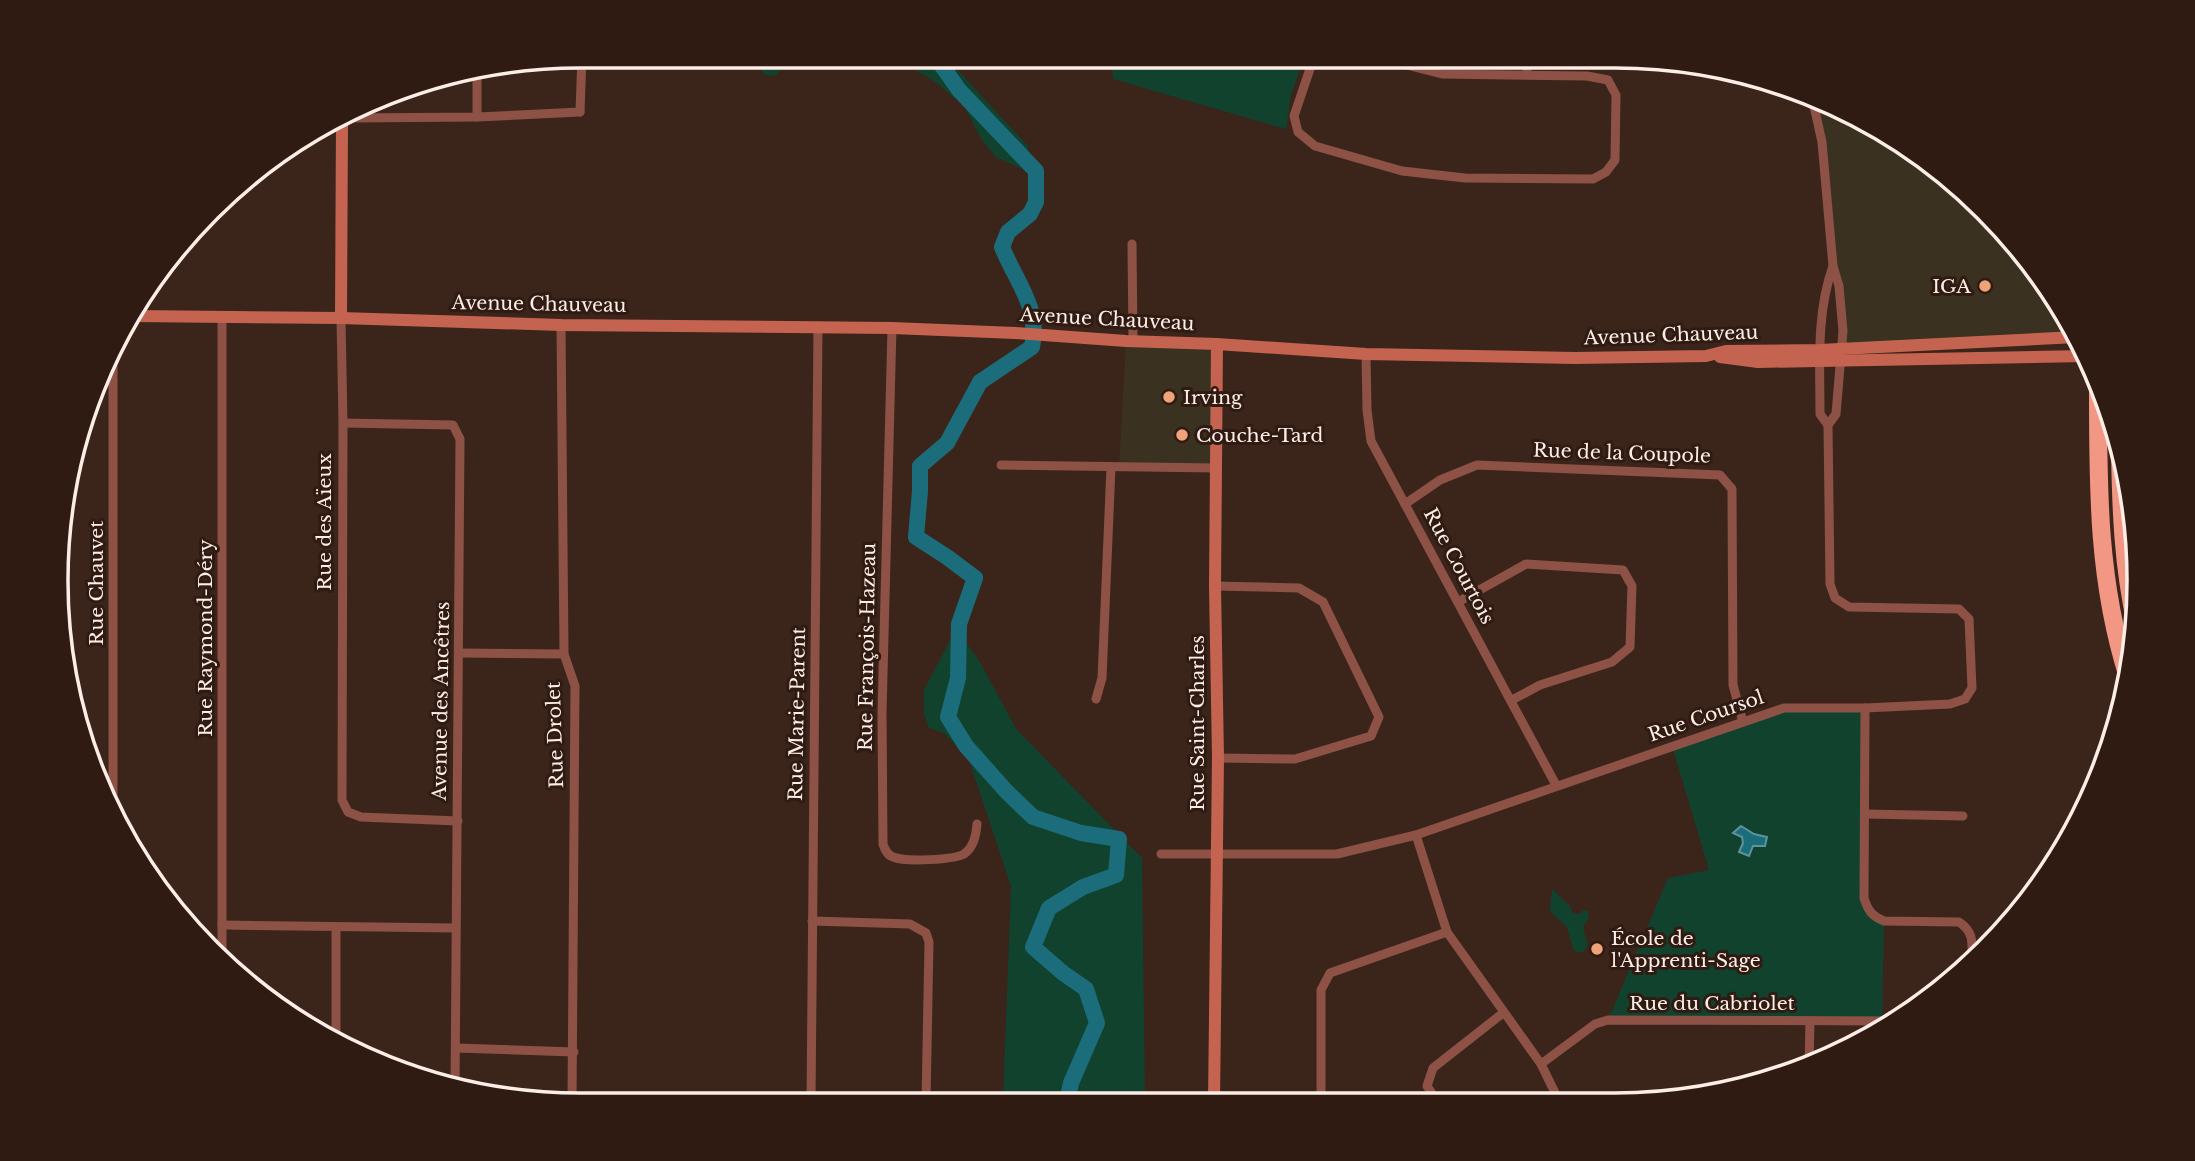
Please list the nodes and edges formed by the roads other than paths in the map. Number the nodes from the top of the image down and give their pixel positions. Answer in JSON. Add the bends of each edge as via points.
{"nodes":[{"id":1,"x":582,"y":68,"type":"edge"},
{"id":2,"x":1310,"y":68,"type":"edge"},
{"id":3,"x":1418,"y":68,"type":"edge"},
{"id":4,"x":1527,"y":68,"type":"edge"},
{"id":5,"x":1527,"y":74,"type":"junction"},
{"id":6,"x":477,"y":79,"type":"edge"},
{"id":7,"x":1815,"y":109,"type":"edge"},
{"id":8,"x":477,"y":117,"type":"junction"},
{"id":9,"x":361,"y":118,"type":"edge"},
{"id":10,"x":342,"y":127,"type":"edge"},
{"id":11,"x":1132,"y":244,"type":"dead end"},
{"id":12,"x":1833,"y":266,"type":"junction"},
{"id":13,"x":142,"y":316,"type":"edge"},
{"id":14,"x":222,"y":316,"type":"junction"},
{"id":15,"x":341,"y":318,"type":"junction"},
{"id":16,"x":562,"y":325,"type":"junction"},
{"id":17,"x":818,"y":326,"type":"junction"},
{"id":18,"x":892,"y":328,"type":"junction"},
{"id":19,"x":2065,"y":338,"type":"edge"},
{"id":20,"x":1133,"y":342,"type":"junction"},
{"id":21,"x":1217,"y":344,"type":"junction"},
{"id":22,"x":1366,"y":354,"type":"junction"},
{"id":23,"x":1842,"y":355,"type":"junction"},
{"id":24,"x":1820,"y":356,"type":"junction"},
{"id":25,"x":2075,"y":356,"type":"edge"},
{"id":26,"x":113,"y":371,"type":"edge"},
{"id":27,"x":2098,"y":411,"type":"edge"},
{"id":28,"x":343,"y":423,"type":"junction"},
{"id":29,"x":1828,"y":425,"type":"junction"},
{"id":30,"x":1001,"y":465,"type":"dead end"},
{"id":31,"x":1111,"y":467,"type":"junction"},
{"id":32,"x":1216,"y":468,"type":"junction"},
{"id":33,"x":1405,"y":503,"type":"junction"},
{"id":34,"x":2123,"y":524,"type":"edge"},
{"id":35,"x":2127,"y":576,"type":"edge"},
{"id":36,"x":1215,"y":586,"type":"junction"},
{"id":37,"x":1458,"y":602,"type":"junction"},
{"id":38,"x":459,"y":653,"type":"junction"},
{"id":39,"x":564,"y":654,"type":"junction"},
{"id":40,"x":2121,"y":654,"type":"edge"},
{"id":41,"x":1096,"y":699,"type":"dead end"},
{"id":42,"x":1512,"y":700,"type":"junction"},
{"id":43,"x":1865,"y":708,"type":"junction"},
{"id":44,"x":1743,"y":722,"type":"junction"},
{"id":45,"x":1218,"y":758,"type":"junction"},
{"id":46,"x":1556,"y":785,"type":"junction"},
{"id":47,"x":113,"y":790,"type":"edge"},
{"id":48,"x":1865,"y":814,"type":"junction"},
{"id":49,"x":1963,"y":816,"type":"dead end"},
{"id":50,"x":458,"y":821,"type":"junction"},
{"id":51,"x":976,"y":824,"type":"dead end"},
{"id":52,"x":1416,"y":835,"type":"junction"},
{"id":53,"x":1216,"y":853,"type":"junction"},
{"id":54,"x":1161,"y":854,"type":"dead end"},
{"id":55,"x":812,"y":921,"type":"junction"},
{"id":56,"x":222,"y":925,"type":"junction"},
{"id":57,"x":336,"y":927,"type":"junction"},
{"id":58,"x":455,"y":928,"type":"junction"},
{"id":59,"x":1447,"y":932,"type":"junction"},
{"id":60,"x":222,"y":947,"type":"edge"},
{"id":61,"x":1972,"y":948,"type":"edge"},
{"id":62,"x":1503,"y":1013,"type":"junction"},
{"id":63,"x":1810,"y":1021,"type":"junction"},
{"id":64,"x":1876,"y":1021,"type":"edge"},
{"id":65,"x":336,"y":1030,"type":"edge"},
{"id":66,"x":456,"y":1048,"type":"junction"},
{"id":67,"x":574,"y":1052,"type":"junction"},
{"id":68,"x":1809,"y":1055,"type":"edge"},
{"id":69,"x":1541,"y":1064,"type":"junction"},
{"id":70,"x":455,"y":1077,"type":"edge"},
{"id":71,"x":572,"y":1093,"type":"edge"},
{"id":72,"x":811,"y":1093,"type":"edge"},
{"id":73,"x":926,"y":1093,"type":"edge"},
{"id":74,"x":1214,"y":1093,"type":"edge"},
{"id":75,"x":1321,"y":1093,"type":"edge"},
{"id":76,"x":1432,"y":1093,"type":"edge"},
{"id":77,"x":1555,"y":1093,"type":"edge"}],
"edges":[{"from":1,"to":8,"type":"street","via":[[580,112]]},
{"from":2,"to":5,"type":"street","via":[[1295,111],[1298,132],[1315,146],[1402,171],[1478,178],[1593,179],[1606,172],[1615,160],[1616,95],[1608,80]]},
{"from":3,"to":5,"type":"street","via":[[1442,74]]},
{"from":4,"to":5,"type":"street"},
{"from":6,"to":8,"type":"street"},
{"from":7,"to":12,"type":"street","name":"Rue Coursol"},
{"from":8,"to":9,"type":"street"},
{"from":10,"to":15,"type":"main road","name":"Rue des Aïeux"},
{"from":11,"to":20,"type":"street"},
{"from":12,"to":23,"type":"street","name":"Rue Coursol","via":[[1839,286]]},
{"from":12,"to":24,"type":"street","name":"Rue Coursol","via":[[1826,284]]},
{"from":13,"to":14,"type":"main road","name":"Avenue Chauveau"},
{"from":14,"to":15,"type":"main road","name":"Avenue Chauveau"},
{"from":14,"to":56,"type":"street","name":"Rue Raymond-Déry"},
{"from":15,"to":16,"type":"main road","name":"Avenue Chauveau"},
{"from":15,"to":28,"type":"street","name":"Rue des Aïeux"},
{"from":16,"to":17,"type":"main road","name":"Avenue Chauveau"},
{"from":16,"to":39,"type":"street","name":"Rue Drolet"},
{"from":17,"to":18,"type":"main road","name":"Avenue Chauveau"},
{"from":17,"to":55,"type":"street","name":"Rue Marie-Parent"},
{"from":18,"to":20,"type":"main road","name":"Avenue Chauveau"},
{"from":18,"to":51,"type":"street","name":"Rue François-Hazeau","via":[[882,699],[883,845],[891,857],[900,859],[950,859],[970,848]]},
{"from":19,"to":23,"type":"main road"},
{"from":20,"to":21,"type":"main road","name":"Avenue Chauveau"},
{"from":21,"to":22,"type":"main road","name":"Avenue Chauveau"},
{"from":21,"to":32,"type":"main road","name":"Rue Saint-Charles"},
{"from":22,"to":24,"type":"main road","name":"Avenue Chauveau","via":[[1706,356],[1758,362]]},
{"from":22,"to":33,"type":"street","name":"Rue Courtois","via":[[1371,441]]},
{"from":23,"to":24,"type":"main road","name":"Avenue Chauveau"},
{"from":23,"to":25,"type":"main road"},
{"from":23,"to":29,"type":"street","name":"Rue Coursol","via":[[1836,414]]},
{"from":24,"to":29,"type":"street","name":"Rue Coursol","via":[[1821,414]]},
{"from":26,"to":47,"type":"street","name":"Rue Chauvet"},
{"from":27,"to":40,"type":"highway","via":[[2098,505],[2106,583]]},
{"from":28,"to":38,"type":"street","name":"Avenue des Ancêtres","via":[[453,425],[460,439]]},
{"from":28,"to":50,"type":"street","name":"Rue des Aïeux","via":[[342,800],[348,811],[361,817]]},
{"from":29,"to":43,"type":"street","name":"Rue Coursol","via":[[1830,584],[1835,597],[1849,607],[1959,609],[1969,620],[1972,688],[1965,699],[1950,704]]},
{"from":30,"to":31,"type":"street"},
{"from":31,"to":32,"type":"street"},
{"from":31,"to":41,"type":"street","via":[[1102,678]]},
{"from":32,"to":36,"type":"main road","name":"Rue Saint-Charles"},
{"from":33,"to":37,"type":"street","name":"Rue Courtois"},
{"from":33,"to":44,"type":"street","name":"Rue de la Coupole","via":[[1440,480],[1477,466],[1720,475],[1732,489],[1733,685]]},
{"from":34,"to":35,"type":"highway"},
{"from":36,"to":45,"type":"main road","name":"Rue Saint-Charles"},
{"from":36,"to":45,"type":"street","via":[[1299,588],[1323,602],[1379,717],[1371,736],[1295,759]]},
{"from":37,"to":42,"type":"street","name":"Rue Courtois"},
{"from":37,"to":42,"type":"street","via":[[1526,564],[1623,570],[1632,586],[1630,647],[1612,662],[1540,685]]},
{"from":38,"to":39,"type":"street"},
{"from":38,"to":50,"type":"street","name":"Avenue des Ancêtres"},
{"from":39,"to":67,"type":"street","name":"Rue Drolet","via":[[575,686]]},
{"from":42,"to":46,"type":"street","name":"Rue Courtois"},
{"from":43,"to":44,"type":"street","name":"Rue Coursol","via":[[1784,708]]},
{"from":43,"to":48,"type":"street"},
{"from":44,"to":46,"type":"street","name":"Rue Coursol"},
{"from":45,"to":53,"type":"main road","name":"Rue Saint-Charles"},
{"from":46,"to":52,"type":"street","name":"Rue Coursol"},
{"from":48,"to":49,"type":"street"},
{"from":48,"to":61,"type":"street","via":[[1867,909],[1884,920],[1959,922],[1972,936]]},
{"from":50,"to":58,"type":"street","name":"Avenue des Ancêtres"},
{"from":52,"to":53,"type":"street","name":"Rue Coursol","via":[[1337,854]]},
{"from":52,"to":59,"type":"street"},
{"from":53,"to":54,"type":"street","name":"Rue Coursol"},
{"from":53,"to":74,"type":"main road","name":"Rue Saint-Charles"},
{"from":55,"to":72,"type":"street","name":"Rue Marie-Parent"},
{"from":55,"to":73,"type":"street","via":[[910,924],[926,933]]},
{"from":56,"to":57,"type":"street"},
{"from":56,"to":60,"type":"street","name":"Rue Raymond-Déry"},
{"from":57,"to":58,"type":"street"},
{"from":57,"to":65,"type":"street"},
{"from":58,"to":66,"type":"street","name":"Avenue des Ancêtres"},
{"from":59,"to":62,"type":"street"},
{"from":59,"to":75,"type":"street","via":[[1330,973],[1321,990]]},
{"from":62,"to":69,"type":"street"},
{"from":62,"to":76,"type":"street","via":[[1433,1068],[1427,1086]]},
{"from":63,"to":64,"type":"street","name":"Rue du Cabriolet"},
{"from":63,"to":68,"type":"street"},
{"from":63,"to":69,"type":"street","name":"Rue du Cabriolet","via":[[1608,1020],[1595,1024]]},
{"from":66,"to":67,"type":"street"},
{"from":66,"to":70,"type":"street","name":"Avenue des Ancêtres"},
{"from":67,"to":71,"type":"street","name":"Rue Drolet"},
{"from":69,"to":77,"type":"street"}]}
